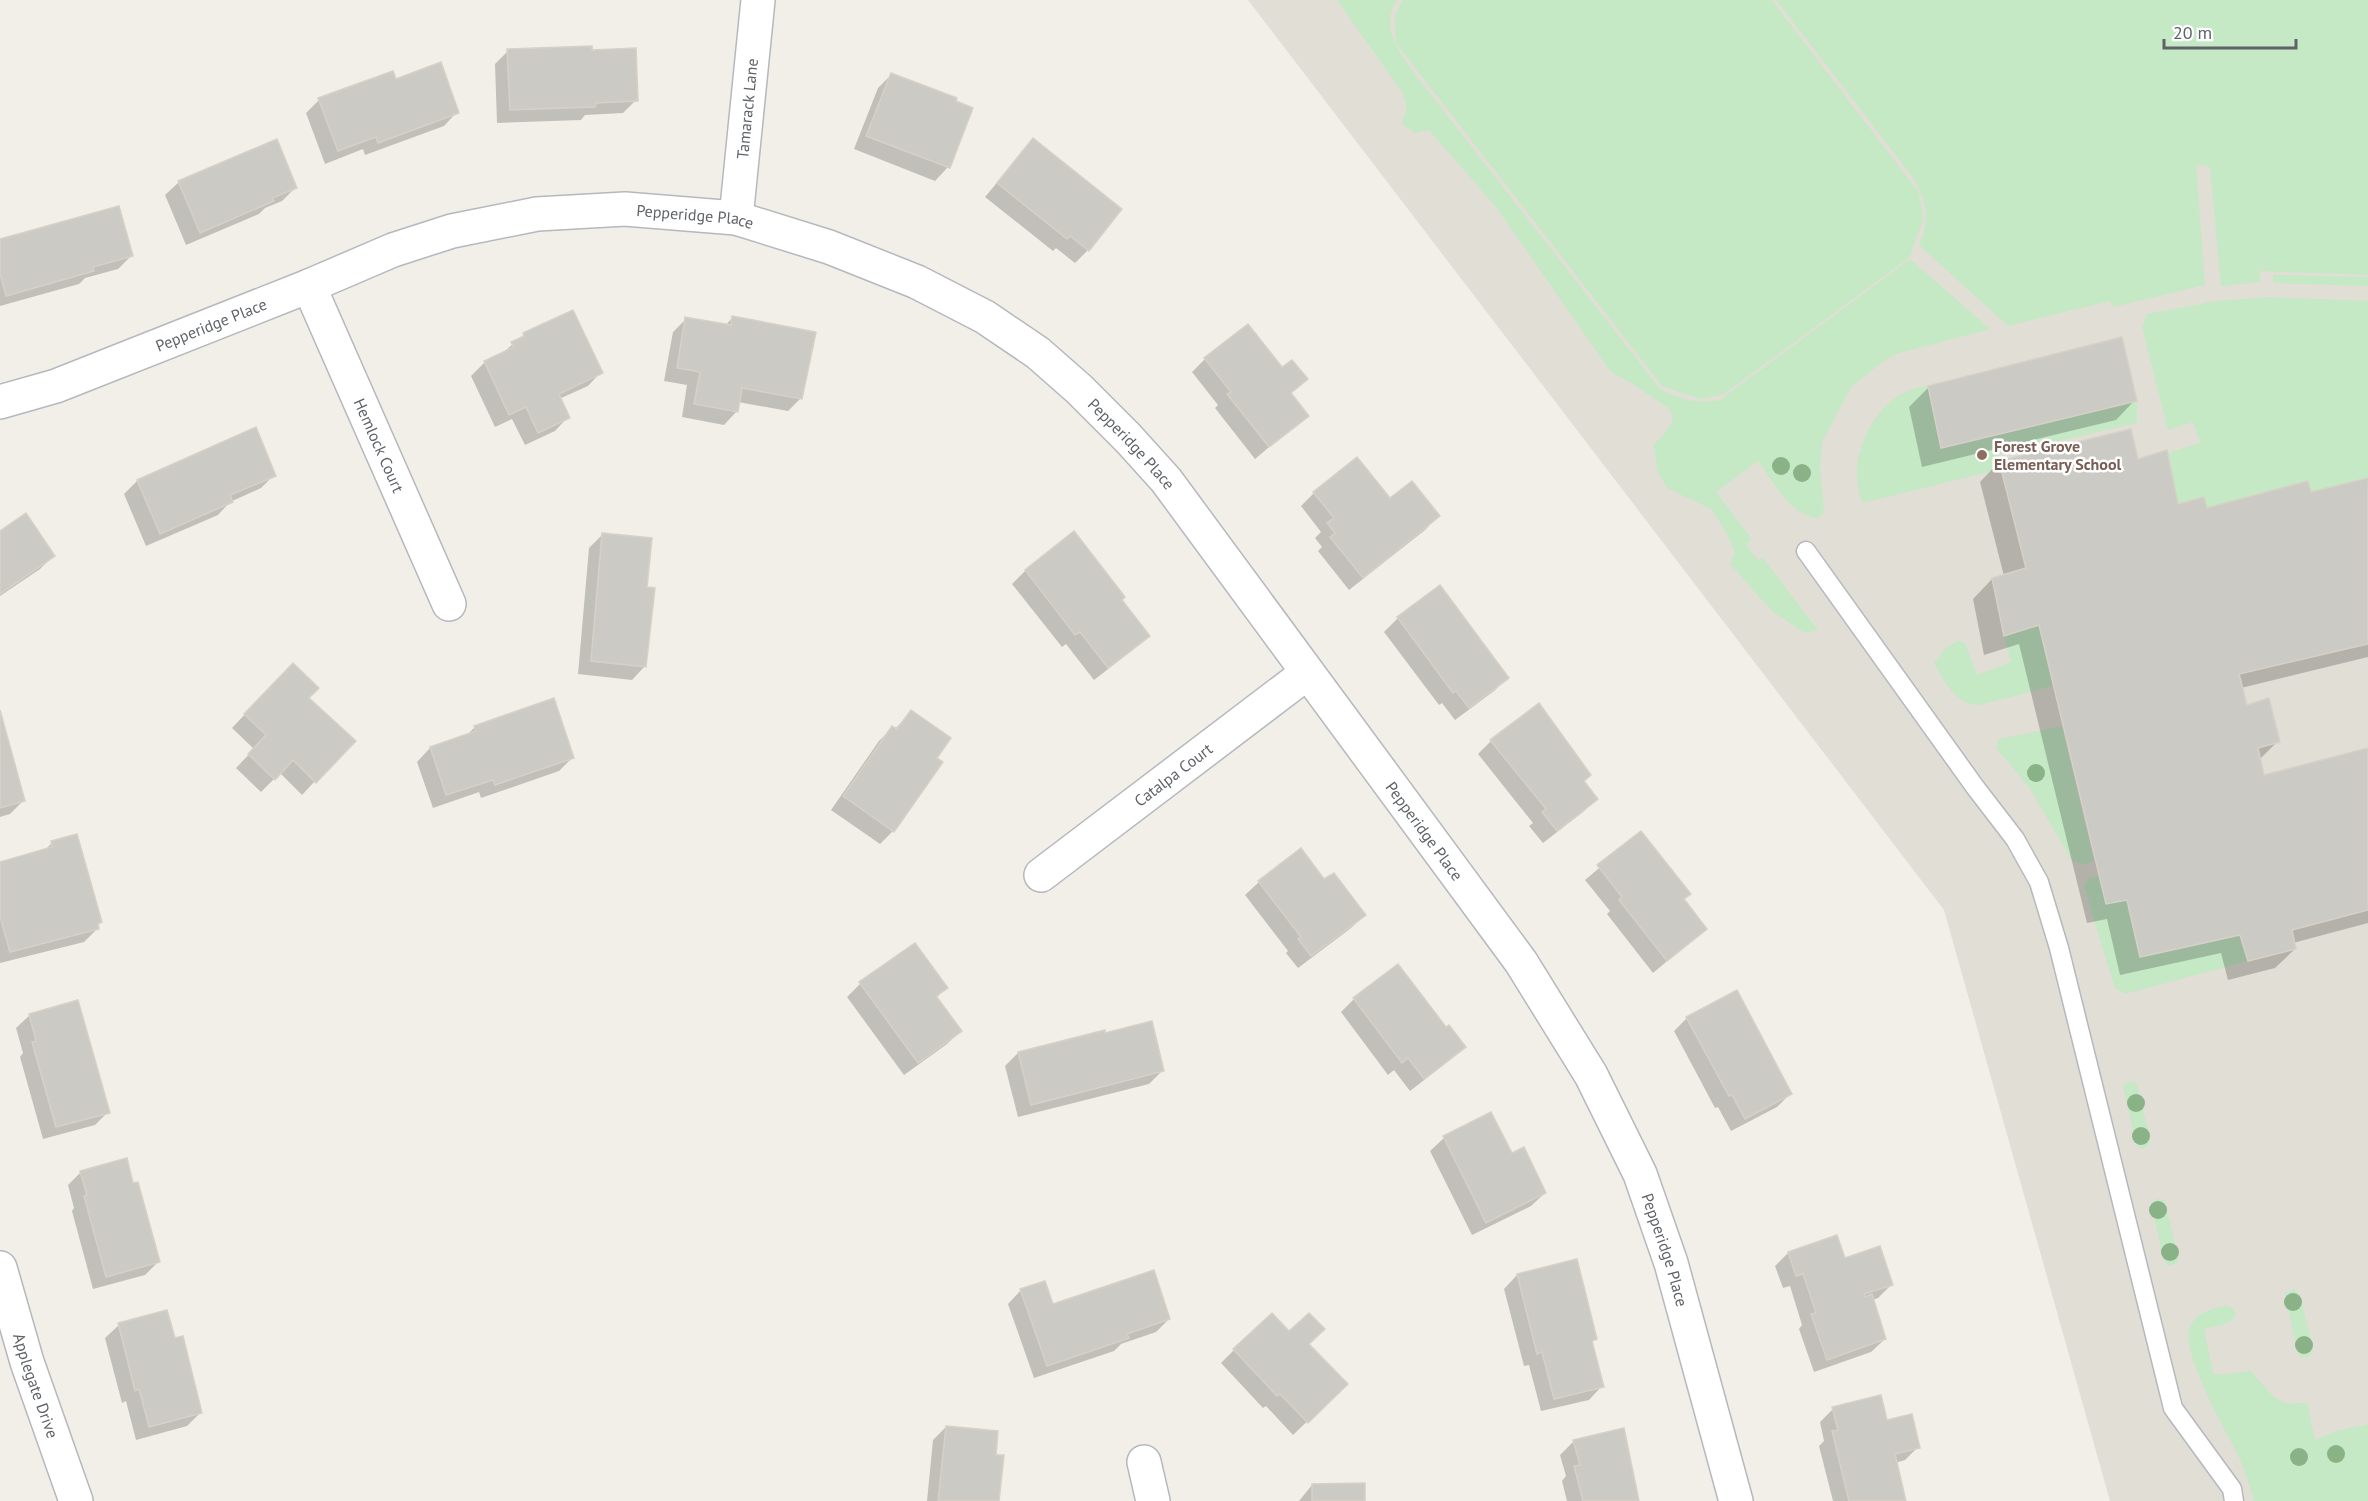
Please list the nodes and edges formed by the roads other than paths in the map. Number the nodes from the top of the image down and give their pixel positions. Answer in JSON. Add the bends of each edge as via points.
{"nodes":[{"id":1,"x":758,"y":0,"type":"edge"},
{"id":2,"x":736,"y":218,"type":"junction"},
{"id":3,"x":309,"y":286,"type":"junction"},
{"id":4,"x":0,"y":402,"type":"edge"},
{"id":5,"x":1806,"y":551,"type":"dead end"},
{"id":6,"x":449,"y":604,"type":"dead end"},
{"id":7,"x":1307,"y":674,"type":"junction"},
{"id":8,"x":1041,"y":875,"type":"dead end"},
{"id":9,"x":0,"y":1268,"type":"edge"},
{"id":10,"x":1144,"y":1462,"type":"dead end"},
{"id":11,"x":76,"y":1501,"type":"edge"},
{"id":12,"x":1153,"y":1501,"type":"edge"},
{"id":13,"x":1736,"y":1501,"type":"edge"},
{"id":14,"x":2234,"y":1501,"type":"edge"}],
"edges":[{"from":1,"to":2,"type":"street","name":"Tamarack Lane"},
{"from":2,"to":3,"type":"street","name":"Pepperidge Place","via":[[626,209],[537,214],[452,231],[393,250]]},
{"from":2,"to":7,"type":"street","name":"Pepperidge Place","via":[[829,247],[917,282],[985,317],[1038,353],[1079,389],[1166,480]]},
{"from":3,"to":4,"type":"street","name":"Pepperidge Place","via":[[56,386]]},
{"from":3,"to":6,"type":"street","name":"Hemlock Court"},
{"from":5,"to":14,"type":"lane","via":[[2015,839],[2038,882],[2059,948],[2173,1408],[2232,1489]]},
{"from":7,"to":8,"type":"street","name":"Catalpa Court"},
{"from":7,"to":13,"type":"street","name":"Pepperidge Place","via":[[1521,962],[1590,1074],[1640,1174],[1667,1252]]},
{"from":9,"to":11,"type":"street","name":"Applegate Drive","via":[[27,1362]]},
{"from":10,"to":12,"type":"street"}]}
